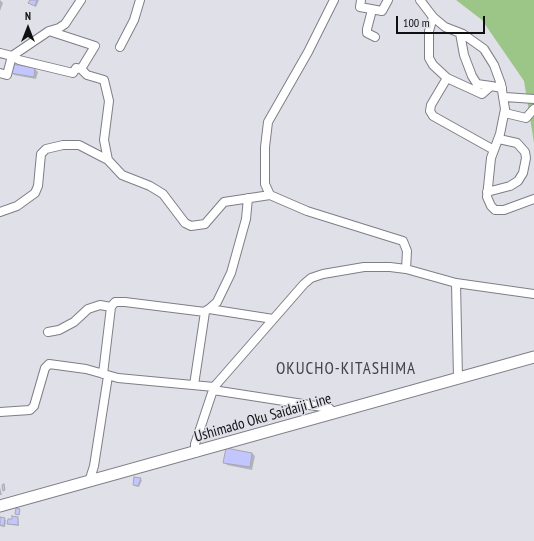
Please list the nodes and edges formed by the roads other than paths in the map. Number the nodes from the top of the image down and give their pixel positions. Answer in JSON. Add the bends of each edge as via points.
{"nodes":[{"id":1,"x":81,"y":0,"type":"edge"},
{"id":2,"x":140,"y":0,"type":"edge"},
{"id":3,"x":334,"y":0,"type":"edge"},
{"id":4,"x":361,"y":0,"type":"edge"},
{"id":5,"x":388,"y":0,"type":"edge"},
{"id":6,"x":420,"y":0,"type":"edge"},
{"id":7,"x":372,"y":10,"type":"junction"},
{"id":8,"x":433,"y":17,"type":"junction"},
{"id":9,"x":48,"y":31,"type":"junction"},
{"id":10,"x":460,"y":33,"type":"junction"},
{"id":11,"x":375,"y":37,"type":"dead end"},
{"id":12,"x":120,"y":47,"type":"dead end"},
{"id":13,"x":0,"y":53,"type":"edge"},
{"id":14,"x":12,"y":56,"type":"junction"},
{"id":15,"x":81,"y":68,"type":"junction"},
{"id":16,"x":0,"y":73,"type":"edge"},
{"id":17,"x":447,"y":78,"type":"junction"},
{"id":18,"x":492,"y":86,"type":"junction"},
{"id":19,"x":502,"y":88,"type":"junction"},
{"id":20,"x":504,"y":97,"type":"junction"},
{"id":21,"x":534,"y":99,"type":"edge"},
{"id":22,"x":534,"y":109,"type":"edge"},
{"id":23,"x":505,"y":113,"type":"junction"},
{"id":24,"x":499,"y":139,"type":"junction"},
{"id":25,"x":494,"y":150,"type":"junction"},
{"id":26,"x":108,"y":160,"type":"junction"},
{"id":27,"x":487,"y":192,"type":"junction"},
{"id":28,"x":270,"y":194,"type":"junction"},
{"id":29,"x":248,"y":198,"type":"junction"},
{"id":30,"x":534,"y":199,"type":"edge"},
{"id":31,"x":0,"y":212,"type":"edge"},
{"id":32,"x":406,"y":269,"type":"junction"},
{"id":33,"x":456,"y":283,"type":"junction"},
{"id":34,"x":534,"y":294,"type":"edge"},
{"id":35,"x":111,"y":308,"type":"junction"},
{"id":36,"x":207,"y":311,"type":"junction"},
{"id":37,"x":273,"y":319,"type":"junction"},
{"id":38,"x":48,"y":332,"type":"dead end"},
{"id":39,"x":534,"y":357,"type":"edge"},
{"id":40,"x":106,"y":375,"type":"junction"},
{"id":41,"x":458,"y":378,"type":"junction"},
{"id":42,"x":194,"y":385,"type":"junction"},
{"id":43,"x":213,"y":389,"type":"junction"},
{"id":44,"x":0,"y":412,"type":"edge"},
{"id":45,"x":334,"y":413,"type":"junction"},
{"id":46,"x":195,"y":452,"type":"junction"},
{"id":47,"x":89,"y":482,"type":"junction"},
{"id":48,"x":0,"y":506,"type":"edge"}],
"edges":[{"from":1,"to":9,"type":"street","via":[[65,24]]},
{"from":2,"to":12,"type":"street","via":[[134,20]]},
{"from":3,"to":28,"type":"street","via":[[268,122],[264,167],[265,184]]},
{"from":4,"to":7,"type":"street","via":[[360,6]]},
{"from":5,"to":7,"type":"street","via":[[382,11]]},
{"from":6,"to":8,"type":"street"},
{"from":7,"to":11,"type":"street","via":[[367,29],[368,33]]},
{"from":8,"to":10,"type":"street","via":[[445,27]]},
{"from":8,"to":17,"type":"street","via":[[429,31],[428,58]]},
{"from":9,"to":14,"type":"street"},
{"from":9,"to":15,"type":"street","via":[[95,46]]},
{"from":10,"to":18,"type":"street","via":[[464,55],[472,76],[477,84]]},
{"from":10,"to":19,"type":"street","via":[[484,49],[494,65]]},
{"from":13,"to":14,"type":"street"},
{"from":14,"to":15,"type":"street","via":[[73,73],[76,68]]},
{"from":14,"to":16,"type":"street","via":[[7,75]]},
{"from":15,"to":26,"type":"street","via":[[87,75],[104,80],[109,101],[104,140]]},
{"from":17,"to":18,"type":"street","via":[[482,94]]},
{"from":17,"to":25,"type":"street","via":[[430,110],[434,116]]},
{"from":18,"to":19,"type":"street"},
{"from":19,"to":20,"type":"street"},
{"from":20,"to":21,"type":"street"},
{"from":20,"to":23,"type":"street"},
{"from":22,"to":23,"type":"street","via":[[526,118]]},
{"from":23,"to":24,"type":"street"},
{"from":24,"to":25,"type":"street"},
{"from":24,"to":27,"type":"street","via":[[517,143],[525,152],[523,173],[518,181],[510,186]]},
{"from":25,"to":27,"type":"street"},
{"from":26,"to":29,"type":"street","via":[[122,175],[163,194],[180,219],[191,226],[209,221],[215,210],[224,202]]},
{"from":26,"to":31,"type":"street","via":[[79,145],[46,149],[41,154],[35,193],[17,206]]},
{"from":27,"to":30,"type":"street","via":[[491,206],[495,210],[504,210]]},
{"from":28,"to":29,"type":"street"},
{"from":28,"to":32,"type":"street","via":[[321,216],[403,241],[407,250]]},
{"from":29,"to":36,"type":"street","via":[[246,219],[231,273],[217,302]]},
{"from":32,"to":33,"type":"street"},
{"from":32,"to":37,"type":"street","via":[[364,267],[311,278]]},
{"from":33,"to":34,"type":"street"},
{"from":33,"to":41,"type":"street"},
{"from":35,"to":36,"type":"street","via":[[116,302],[125,302]]},
{"from":35,"to":38,"type":"street","via":[[100,305],[88,309],[74,322],[59,330]]},
{"from":35,"to":40,"type":"street"},
{"from":36,"to":37,"type":"street"},
{"from":36,"to":42,"type":"street"},
{"from":37,"to":43,"type":"street"},
{"from":39,"to":41,"type":"main road","name":"Ushimado Oku Saidaiji Line"},
{"from":40,"to":42,"type":"street"},
{"from":40,"to":44,"type":"street","via":[[49,364],[45,368],[34,406],[30,410]]},
{"from":40,"to":47,"type":"street","via":[[94,466]]},
{"from":41,"to":45,"type":"main road","name":"Ushimado Oku Saidaiji Line"},
{"from":42,"to":43,"type":"street"},
{"from":43,"to":45,"type":"street","via":[[329,408]]},
{"from":43,"to":46,"type":"street","via":[[195,444]]},
{"from":45,"to":46,"type":"main road","name":"Ushimado Oku Saidaiji Line"},
{"from":46,"to":47,"type":"main road","name":"Ushimado Oku Saidaiji Line"},
{"from":47,"to":48,"type":"main road","name":"Ushimado Oku Saidaiji Line"}]}
